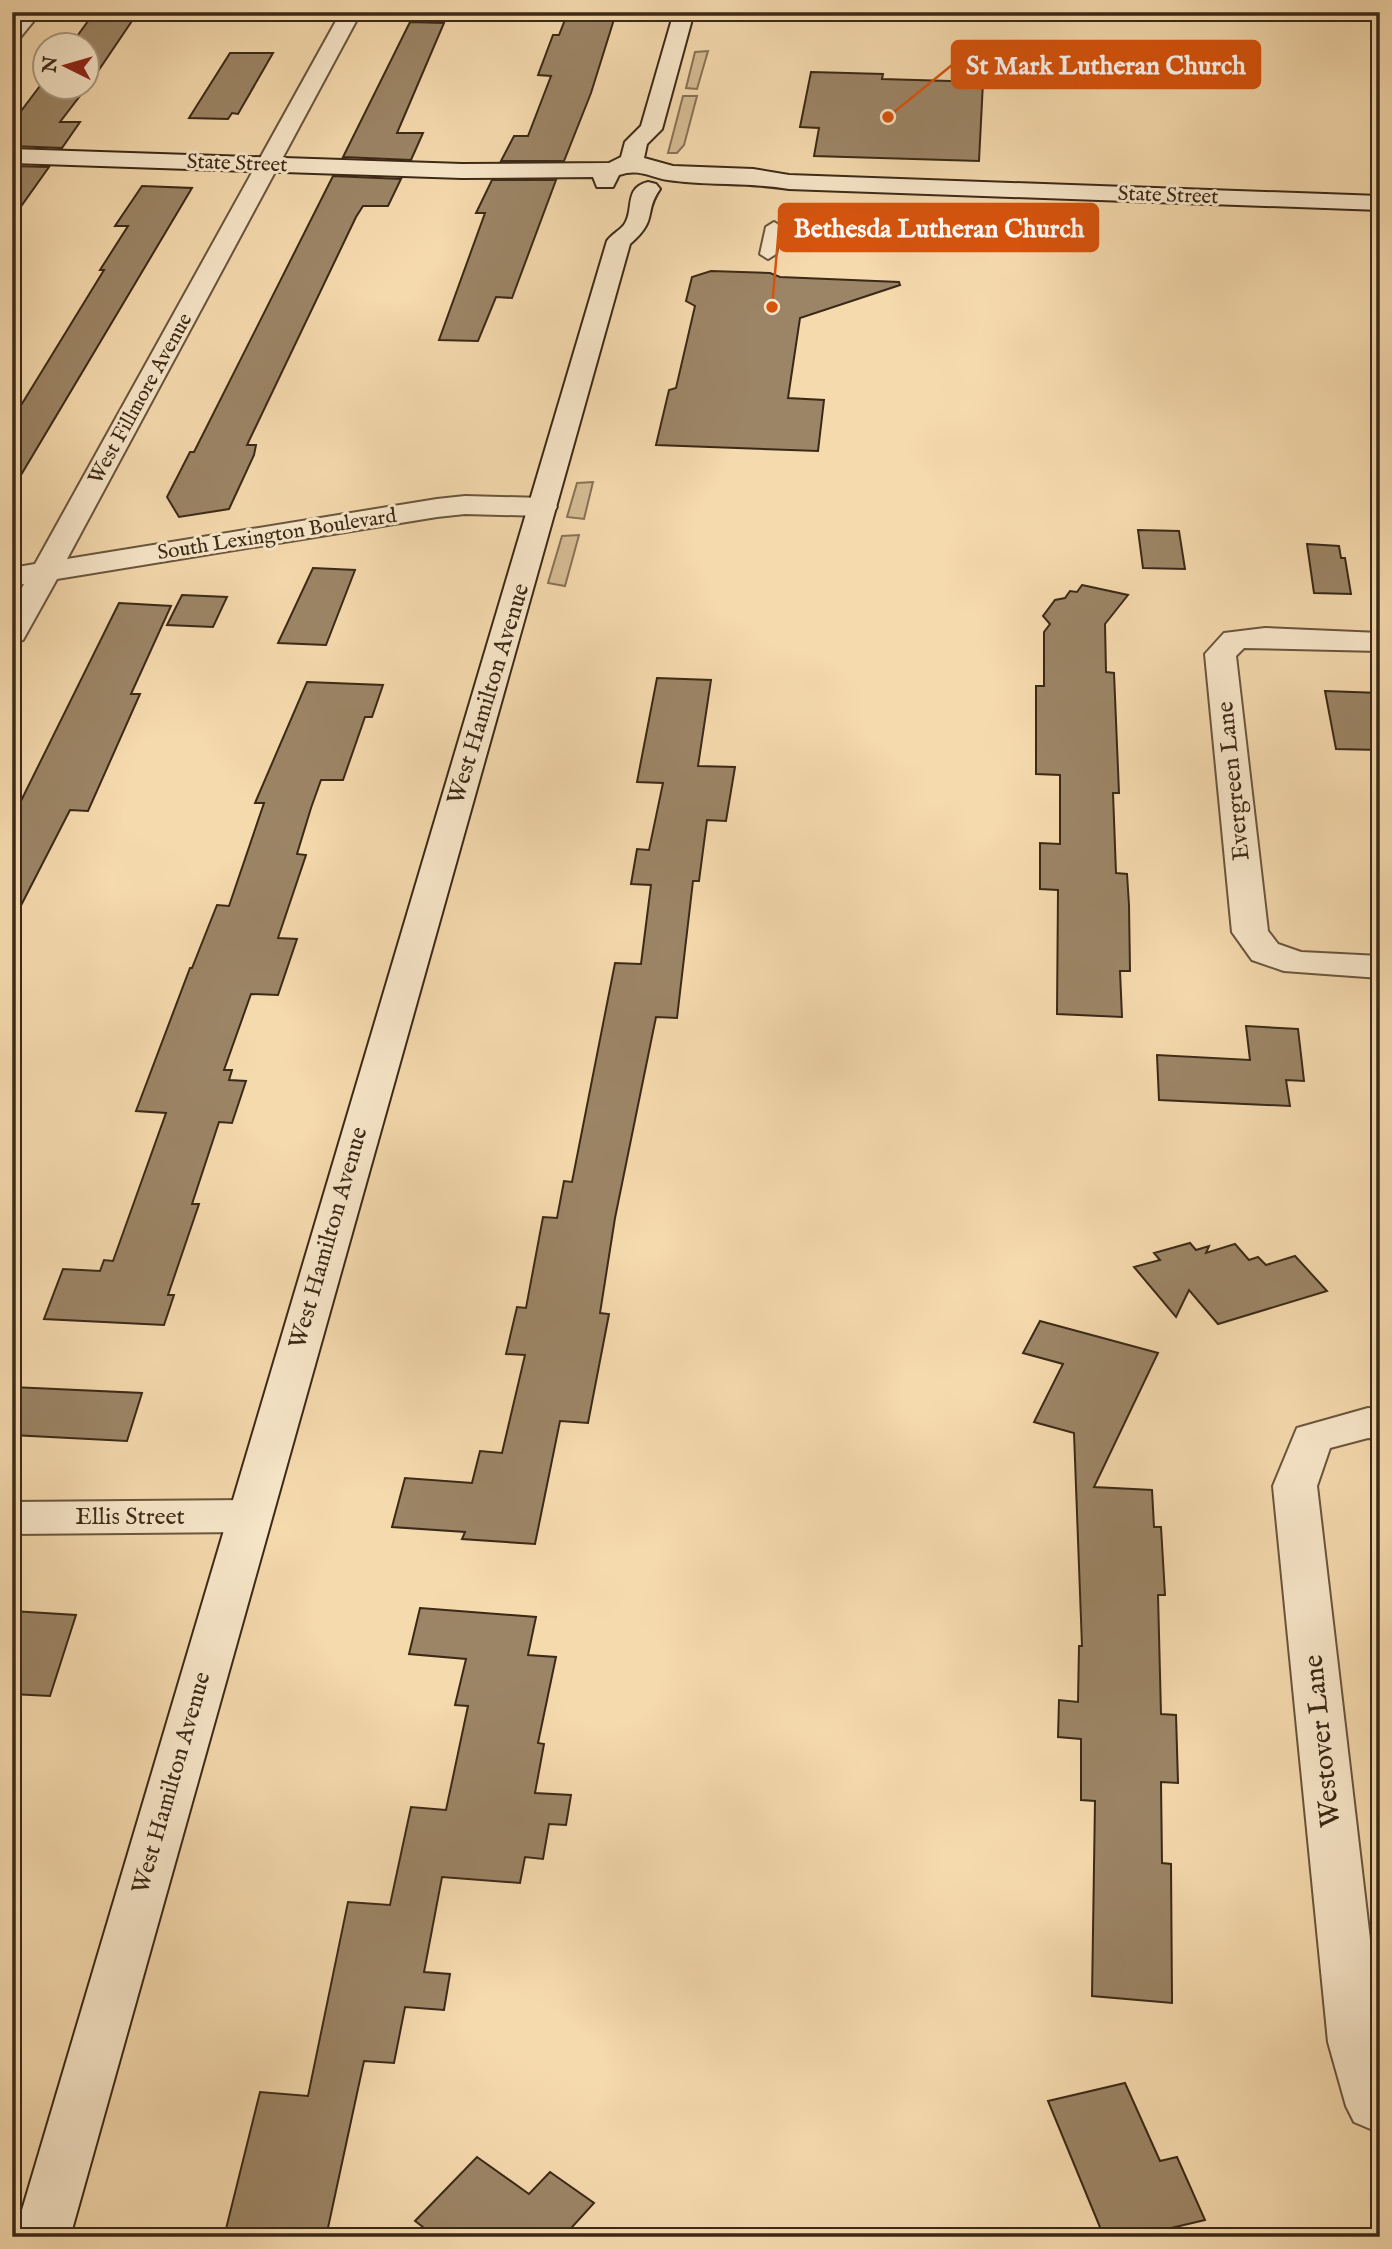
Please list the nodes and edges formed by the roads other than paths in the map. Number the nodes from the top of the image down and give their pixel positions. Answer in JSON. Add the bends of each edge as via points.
{"nodes":[{"id":1,"x":31,"y":12,"type":"edge"},
{"id":2,"x":351,"y":12,"type":"edge"},
{"id":3,"x":684,"y":12,"type":"edge"},
{"id":4,"x":12,"y":35,"type":"edge"},
{"id":5,"x":652,"y":128,"type":"junction"},
{"id":6,"x":12,"y":156,"type":"edge"},
{"id":7,"x":270,"y":165,"type":"junction"},
{"id":8,"x":659,"y":179,"type":"junction"},
{"id":9,"x":615,"y":195,"type":"junction"},
{"id":10,"x":1380,"y":204,"type":"edge"},
{"id":11,"x":774,"y":227,"type":"dead end"},
{"id":12,"x":768,"y":254,"type":"dead end"},
{"id":13,"x":543,"y":507,"type":"junction"},
{"id":14,"x":46,"y":573,"type":"junction"},
{"id":15,"x":12,"y":577,"type":"edge"},
{"id":16,"x":12,"y":634,"type":"edge"},
{"id":17,"x":1380,"y":642,"type":"edge"},
{"id":18,"x":1380,"y":967,"type":"edge"},
{"id":19,"x":1380,"y":1424,"type":"edge"},
{"id":20,"x":248,"y":1516,"type":"junction"},
{"id":21,"x":12,"y":1518,"type":"edge"},
{"id":22,"x":1380,"y":2110,"type":"edge"},
{"id":23,"x":42,"y":2237,"type":"edge"}],
"edges":[{"from":1,"to":4,"type":"street"},
{"from":2,"to":7,"type":"street","name":"West Fillmore Avenue"},
{"from":3,"to":5,"type":"street"},
{"from":5,"to":8,"type":"street","via":[[659,143]]},
{"from":5,"to":9,"type":"street","via":[[636,142]]},
{"from":6,"to":7,"type":"street","name":"State Street"},
{"from":7,"to":9,"type":"street","name":"State Street","via":[[462,171]]},
{"from":7,"to":14,"type":"street","name":"West Fillmore Avenue"},
{"from":8,"to":9,"type":"street","name":"State Street"},
{"from":8,"to":9,"type":"street","name":"West Hamilton Avenue","via":[[642,196],[637,226]]},
{"from":8,"to":10,"type":"street","name":"State Street","via":[[752,186],[789,182]]},
{"from":9,"to":13,"type":"street","name":"West Hamilton Avenue"},
{"from":11,"to":12,"type":"lane"},
{"from":13,"to":14,"type":"street","name":"South Lexington Boulevard","via":[[437,508]]},
{"from":13,"to":20,"type":"street","name":"West Hamilton Avenue"},
{"from":14,"to":15,"type":"street","name":"South Lexington Boulevard"},
{"from":14,"to":16,"type":"street","name":"West Fillmore Avenue"},
{"from":17,"to":18,"type":"street","name":"Evergreen Lane","via":[[1235,639],[1220,654],[1250,932],[1265,952],[1297,963]]},
{"from":19,"to":22,"type":"street","name":"Westover Lane","via":[[1312,1438],[1296,1486],[1355,2042],[1373,2106]]},
{"from":20,"to":21,"type":"street","name":"Ellis Street"},
{"from":20,"to":23,"type":"street","name":"West Hamilton Avenue"}]}
